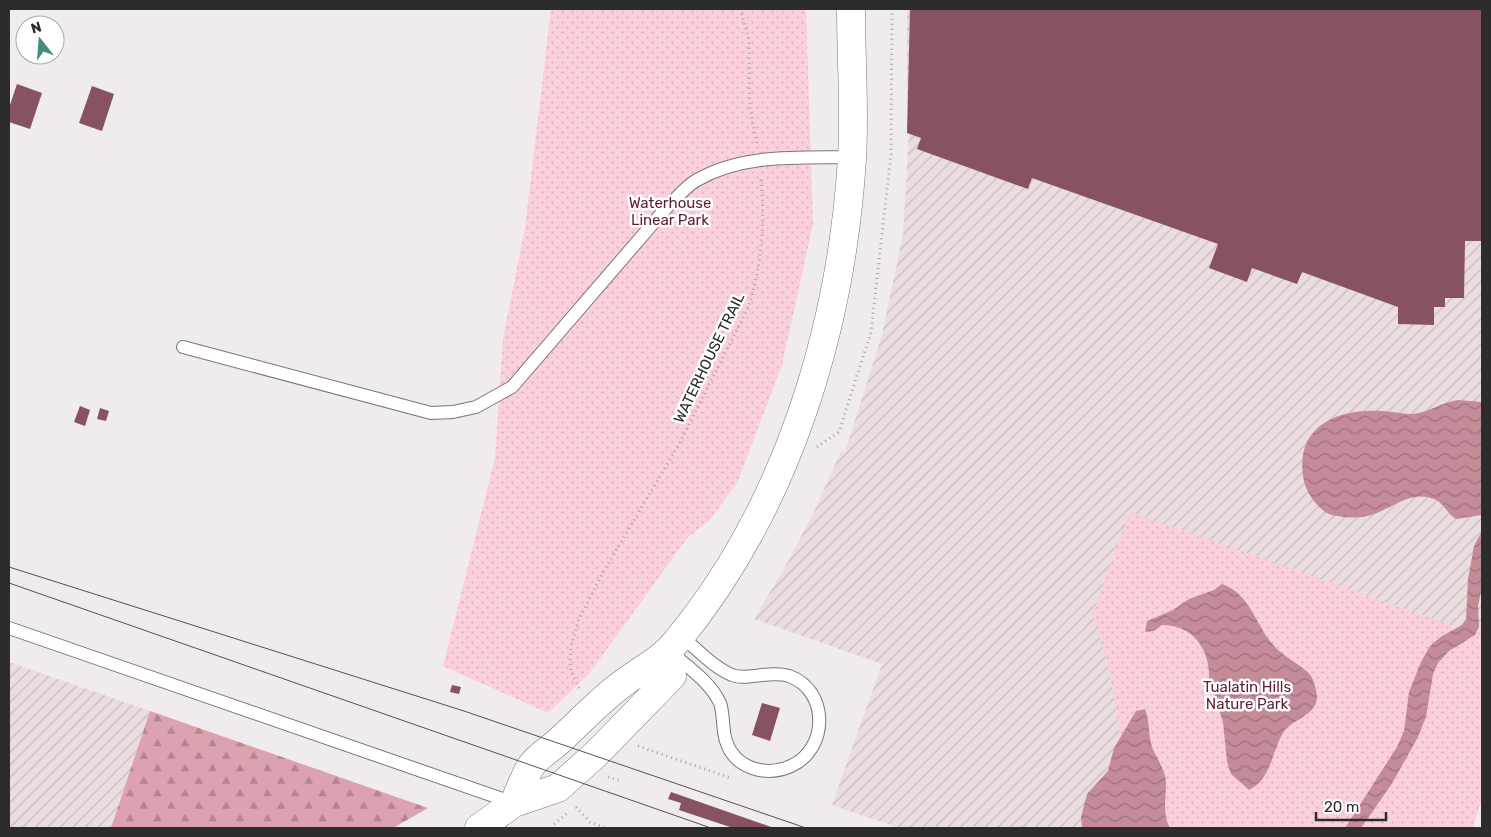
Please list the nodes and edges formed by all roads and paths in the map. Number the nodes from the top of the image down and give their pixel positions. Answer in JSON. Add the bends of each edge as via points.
{"nodes":[{"id":1,"x":740,"y":9,"type":"edge"},
{"id":2,"x":851,"y":9,"type":"edge"},
{"id":3,"x":852,"y":156,"type":"junction"},
{"id":4,"x":759,"y":159,"type":"junction"},
{"id":5,"x":183,"y":347,"type":"dead end"},
{"id":6,"x":9,"y":628,"type":"edge"},
{"id":7,"x":675,"y":643,"type":"junction"},
{"id":8,"x":580,"y":688,"type":"dead end"},
{"id":9,"x":629,"y":743,"type":"dead end"},
{"id":10,"x":745,"y":766,"type":"junction"},
{"id":11,"x":514,"y":803,"type":"junction"},
{"id":12,"x":554,"y":824,"type":"dead end"},
{"id":13,"x":479,"y":828,"type":"edge"},
{"id":14,"x":606,"y":828,"type":"edge"}],
"edges":[{"from":1,"to":4,"type":"path","name":"WATERHOUSE TRAIL","via":[[749,39],[750,108]]},
{"from":2,"to":3,"type":"street"},
{"from":3,"to":4,"type":"lane"},
{"from":3,"to":7,"type":"street","via":[[838,280],[809,394],[779,471],[750,531],[717,586]]},
{"from":4,"to":5,"type":"lane","via":[[728,165],[695,181],[668,206],[512,387],[476,408],[431,412]]},
{"from":4,"to":8,"type":"path","name":"WATERHOUSE TRAIL","via":[[764,224],[750,301],[678,446],[579,619],[570,660],[571,671]]},
{"from":6,"to":11,"type":"lane"},
{"from":7,"to":10,"type":"lane","via":[[720,704],[726,741]]},
{"from":7,"to":10,"type":"lane","via":[[735,676],[770,673],[790,676],[803,684],[814,697],[820,712],[820,727],[806,756],[777,770],[760,771]]},
{"from":7,"to":11,"type":"street","via":[[672,676],[595,755],[558,788]]},
{"from":9,"to":10,"type":"path","via":[[734,779]]},
{"from":11,"to":13,"type":"street"},
{"from":12,"to":14,"type":"path","via":[[576,807],[590,822]]}]}
